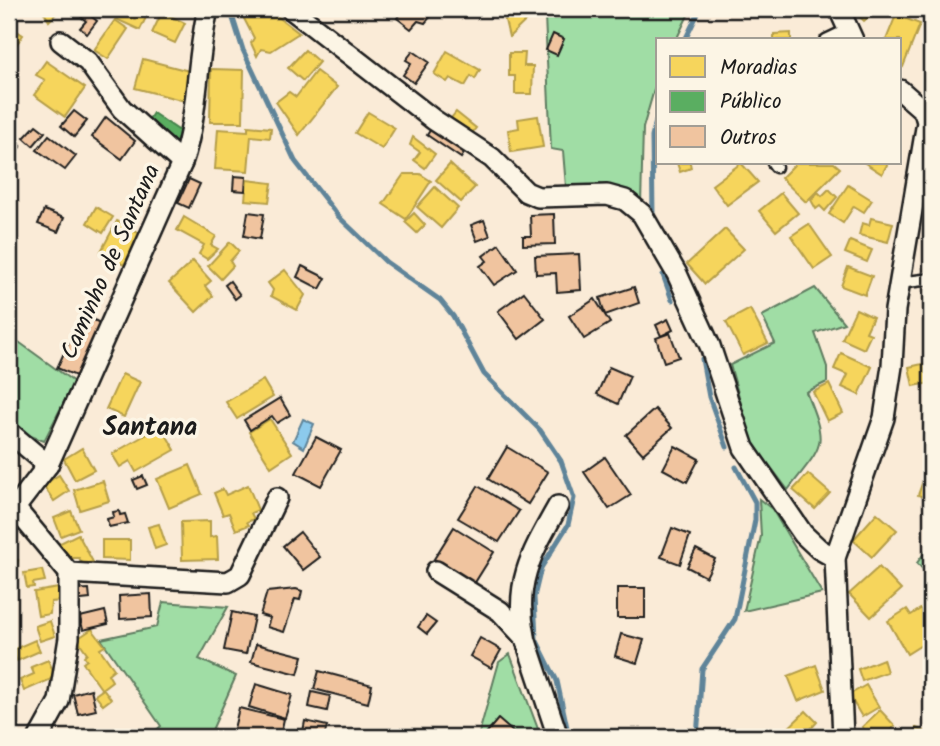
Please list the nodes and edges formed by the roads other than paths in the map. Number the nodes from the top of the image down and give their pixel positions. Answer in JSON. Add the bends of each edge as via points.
{"nodes":[{"id":1,"x":208,"y":9,"type":"edge"},
{"id":2,"x":291,"y":9,"type":"edge"},
{"id":3,"x":839,"y":9,"type":"edge"},
{"id":4,"x":850,"y":35,"type":"edge"},
{"id":5,"x":61,"y":41,"type":"dead end"},
{"id":6,"x":902,"y":92,"type":"edge"},
{"id":7,"x":183,"y":163,"type":"junction"},
{"id":8,"x":931,"y":279,"type":"edge"},
{"id":9,"x":899,"y":283,"type":"junction"},
{"id":10,"x":9,"y":432,"type":"edge"},
{"id":11,"x":48,"y":465,"type":"junction"},
{"id":12,"x":278,"y":498,"type":"dead end"},
{"id":13,"x":558,"y":506,"type":"dead end"},
{"id":14,"x":12,"y":512,"type":"edge"},
{"id":15,"x":835,"y":558,"type":"junction"},
{"id":16,"x":436,"y":571,"type":"dead end"},
{"id":17,"x":69,"y":573,"type":"junction"},
{"id":18,"x":525,"y":638,"type":"junction"},
{"id":19,"x":39,"y":737,"type":"edge"},
{"id":20,"x":558,"y":737,"type":"edge"},
{"id":21,"x":843,"y":737,"type":"edge"}],
"edges":[{"from":1,"to":7,"type":"street","name":"Caminho de Santana","via":[[198,57],[191,137]]},
{"from":2,"to":15,"type":"street","via":[[412,104],[492,158],[526,192],[538,197],[607,195],[625,200],[642,214],[677,274],[710,346],[744,449],[803,534]]},
{"from":3,"to":4,"type":"street"},
{"from":5,"to":7,"type":"street","via":[[88,62],[122,109]]},
{"from":6,"to":9,"type":"street","via":[[924,111],[928,122]]},
{"from":7,"to":11,"type":"street","name":"Caminho de Santana"},
{"from":8,"to":9,"type":"lane"},
{"from":9,"to":15,"type":"street","via":[[884,418]]},
{"from":10,"to":11,"type":"street"},
{"from":11,"to":14,"type":"street","name":"Caminho de Santana"},
{"from":12,"to":17,"type":"street","via":[[240,575],[228,582]]},
{"from":13,"to":18,"type":"street","via":[[531,554],[521,587],[519,610]]},
{"from":14,"to":17,"type":"street"},
{"from":15,"to":21,"type":"street"},
{"from":16,"to":18,"type":"street","via":[[500,611]]},
{"from":17,"to":19,"type":"street","via":[[69,638],[59,701]]},
{"from":18,"to":20,"type":"street"}]}
